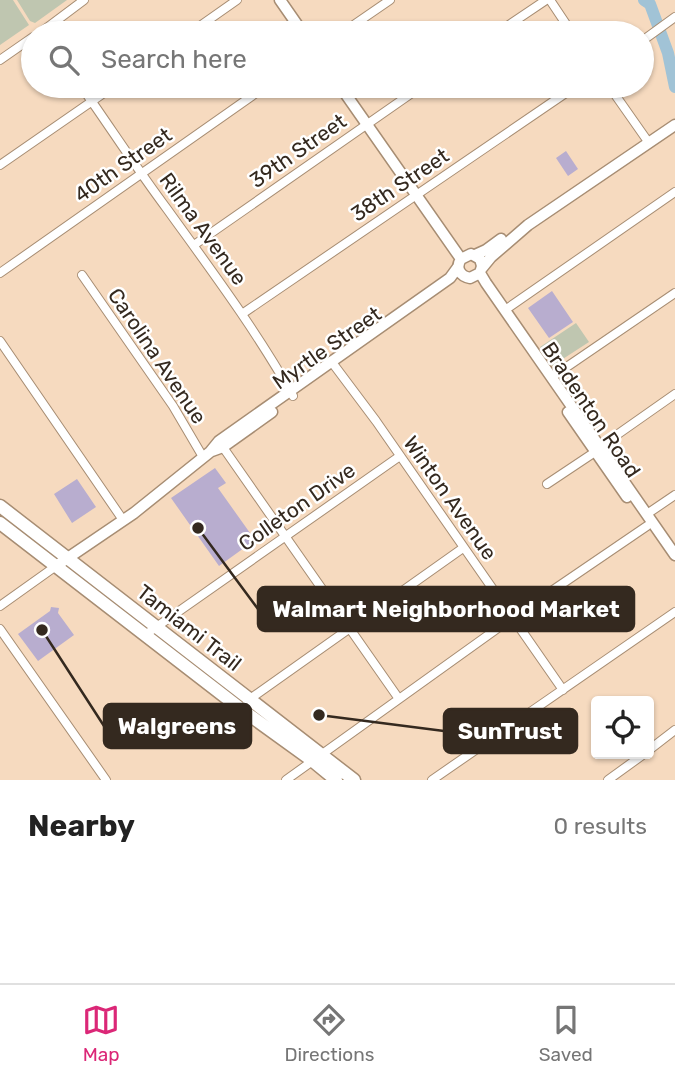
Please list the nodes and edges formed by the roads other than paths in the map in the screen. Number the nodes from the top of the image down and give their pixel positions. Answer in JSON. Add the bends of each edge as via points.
{"nodes":[{"id":1,"x":84,"y":0,"type":"edge"},
{"id":2,"x":237,"y":0,"type":"edge"},
{"id":3,"x":280,"y":0,"type":"edge"},
{"id":4,"x":288,"y":0,"type":"edge"},
{"id":5,"x":390,"y":0,"type":"edge"},
{"id":6,"x":548,"y":0,"type":"edge"},
{"id":7,"x":675,"y":17,"type":"edge"},
{"id":8,"x":55,"y":21,"type":"edge"},
{"id":9,"x":207,"y":21,"type":"edge"},
{"id":10,"x":295,"y":21,"type":"edge"},
{"id":11,"x":303,"y":21,"type":"edge"},
{"id":12,"x":359,"y":21,"type":"edge"},
{"id":13,"x":516,"y":21,"type":"edge"},
{"id":14,"x":563,"y":21,"type":"edge"},
{"id":15,"x":654,"y":32,"type":"edge"},
{"id":16,"x":21,"y":45,"type":"edge"},
{"id":17,"x":0,"y":60,"type":"edge"},
{"id":18,"x":90,"y":98,"type":"edge"},
{"id":19,"x":96,"y":98,"type":"edge"},
{"id":20,"x":249,"y":98,"type":"edge"},
{"id":21,"x":349,"y":98,"type":"edge"},
{"id":22,"x":355,"y":98,"type":"edge"},
{"id":23,"x":405,"y":98,"type":"edge"},
{"id":24,"x":558,"y":98,"type":"edge"},
{"id":25,"x":617,"y":98,"type":"edge"},
{"id":26,"x":92,"y":101,"type":"junction"},
{"id":27,"x":369,"y":123,"type":"junction"},
{"id":28,"x":675,"y":126,"type":"edge"},
{"id":29,"x":649,"y":143,"type":"junction"},
{"id":30,"x":0,"y":165,"type":"edge"},
{"id":31,"x":142,"y":174,"type":"junction"},
{"id":32,"x":675,"y":192,"type":"edge"},
{"id":33,"x":419,"y":193,"type":"junction"},
{"id":34,"x":528,"y":225,"type":"junction"},
{"id":35,"x":194,"y":246,"type":"junction"},
{"id":36,"x":465,"y":259,"type":"junction"},
{"id":37,"x":0,"y":272,"type":"edge"},
{"id":38,"x":476,"y":274,"type":"junction"},
{"id":39,"x":82,"y":275,"type":"dead end"},
{"id":40,"x":675,"y":293,"type":"edge"},
{"id":41,"x":505,"y":310,"type":"junction"},
{"id":42,"x":243,"y":314,"type":"junction"},
{"id":43,"x":0,"y":341,"type":"edge"},
{"id":44,"x":333,"y":364,"type":"junction"},
{"id":45,"x":552,"y":377,"type":"junction"},
{"id":46,"x":291,"y":393,"type":"junction"},
{"id":47,"x":675,"y":394,"type":"edge"},
{"id":48,"x":221,"y":444,"type":"junction"},
{"id":49,"x":598,"y":449,"type":"junction"},
{"id":50,"x":206,"y":454,"type":"junction"},
{"id":51,"x":400,"y":456,"type":"junction"},
{"id":52,"x":547,"y":484,"type":"dead end"},
{"id":53,"x":675,"y":495,"type":"edge"},
{"id":54,"x":0,"y":506,"type":"edge"},
{"id":55,"x":123,"y":520,"type":"junction"},
{"id":56,"x":647,"y":520,"type":"junction"},
{"id":57,"x":0,"y":523,"type":"edge"},
{"id":58,"x":286,"y":537,"type":"junction"},
{"id":59,"x":463,"y":548,"type":"junction"},
{"id":60,"x":675,"y":555,"type":"edge"},
{"id":61,"x":68,"y":558,"type":"junction"},
{"id":62,"x":675,"y":565,"type":"edge"},
{"id":63,"x":56,"y":566,"type":"junction"},
{"id":64,"x":0,"y":606,"type":"edge"},
{"id":65,"x":675,"y":612,"type":"edge"},
{"id":66,"x":512,"y":618,"type":"junction"},
{"id":67,"x":157,"y":627,"type":"junction"},
{"id":68,"x":0,"y":629,"type":"edge"},
{"id":69,"x":350,"y":629,"type":"junction"},
{"id":70,"x":145,"y":635,"type":"junction"},
{"id":71,"x":563,"y":690,"type":"junction"},
{"id":72,"x":399,"y":699,"type":"junction"},
{"id":73,"x":245,"y":704,"type":"junction"},
{"id":74,"x":675,"y":730,"type":"edge"},
{"id":75,"x":654,"y":746,"type":"edge"},
{"id":76,"x":317,"y":758,"type":"junction"},
{"id":77,"x":636,"y":759,"type":"edge"},
{"id":78,"x":106,"y":780,"type":"edge"},
{"id":79,"x":286,"y":780,"type":"edge"},
{"id":80,"x":336,"y":780,"type":"edge"},
{"id":81,"x":354,"y":780,"type":"edge"},
{"id":82,"x":432,"y":780,"type":"edge"},
{"id":83,"x":608,"y":780,"type":"edge"}],
"edges":[{"from":1,"to":8,"type":"street"},
{"from":2,"to":9,"type":"street"},
{"from":3,"to":10,"type":"street"},
{"from":4,"to":11,"type":"street"},
{"from":5,"to":12,"type":"street"},
{"from":6,"to":13,"type":"street"},
{"from":6,"to":14,"type":"street"},
{"from":7,"to":15,"type":"street"},
{"from":16,"to":17,"type":"street"},
{"from":18,"to":26,"type":"street","name":"Rilma Avenue"},
{"from":19,"to":26,"type":"street"},
{"from":20,"to":31,"type":"street","name":"40th Street"},
{"from":21,"to":27,"type":"street","name":"Bradenton Road"},
{"from":22,"to":27,"type":"street","name":"Bradenton Road"},
{"from":23,"to":27,"type":"street","name":"39th Street"},
{"from":24,"to":33,"type":"street","name":"38th Street"},
{"from":25,"to":29,"type":"street"},
{"from":26,"to":30,"type":"street"},
{"from":26,"to":31,"type":"street","name":"Rilma Avenue"},
{"from":27,"to":33,"type":"street","name":"Bradenton Road"},
{"from":27,"to":35,"type":"street","name":"39th Street"},
{"from":28,"to":29,"type":"street","name":"Myrtle Street"},
{"from":29,"to":34,"type":"street","name":"Myrtle Street"},
{"from":31,"to":35,"type":"street","name":"Rilma Avenue"},
{"from":31,"to":37,"type":"street","name":"40th Street"},
{"from":32,"to":41,"type":"street"},
{"from":33,"to":36,"type":"street","name":"Bradenton Road"},
{"from":33,"to":42,"type":"street","name":"38th Street"},
{"from":34,"to":36,"type":"street","name":"Myrtle Street"},
{"from":34,"to":38,"type":"street","name":"Myrtle Street"},
{"from":35,"to":42,"type":"street","name":"Rilma Avenue"},
{"from":36,"to":38,"type":"street","name":"Bradenton Road","via":[[480,259]]},
{"from":36,"to":38,"type":"street","name":"Bradenton Road","via":[[460,273]]},
{"from":36,"to":44,"type":"street","name":"Myrtle Street","via":[[450,278]]},
{"from":38,"to":41,"type":"street","name":"Bradenton Road"},
{"from":38,"to":44,"type":"street","name":"Myrtle Street","via":[[447,286]]},
{"from":38,"to":49,"type":"street","name":"Bradenton Road"},
{"from":39,"to":50,"type":"street","name":"Carolina Avenue"},
{"from":40,"to":45,"type":"street"},
{"from":41,"to":45,"type":"street","name":"Bradenton Road"},
{"from":42,"to":46,"type":"street","name":"Rilma Avenue"},
{"from":43,"to":55,"type":"street"},
{"from":44,"to":46,"type":"street","name":"Myrtle Street"},
{"from":44,"to":51,"type":"street","name":"Winton Avenue"},
{"from":45,"to":49,"type":"street","name":"Bradenton Road"},
{"from":46,"to":48,"type":"street","name":"Myrtle Street"},
{"from":47,"to":49,"type":"street"},
{"from":48,"to":50,"type":"street","name":"Myrtle Street"},
{"from":48,"to":58,"type":"street"},
{"from":49,"to":52,"type":"street"},
{"from":49,"to":56,"type":"street","name":"Bradenton Road"},
{"from":50,"to":55,"type":"street","name":"Myrtle Street"},
{"from":51,"to":58,"type":"street","name":"Colleton Drive"},
{"from":51,"to":59,"type":"street","name":"Winton Avenue"},
{"from":53,"to":56,"type":"street"},
{"from":54,"to":61,"type":"main road","name":"Tamiami Trail"},
{"from":55,"to":61,"type":"street","name":"Myrtle Street"},
{"from":56,"to":60,"type":"street","name":"Bradenton Road"},
{"from":56,"to":62,"type":"street","name":"Bradenton Road"},
{"from":56,"to":66,"type":"street"},
{"from":57,"to":63,"type":"main road","name":"Tamiami Trail"},
{"from":58,"to":67,"type":"street","name":"Colleton Drive"},
{"from":58,"to":69,"type":"street"},
{"from":59,"to":66,"type":"street","name":"Winton Avenue"},
{"from":59,"to":69,"type":"street"},
{"from":61,"to":63,"type":"street","name":"Myrtle Street"},
{"from":61,"to":67,"type":"main road","name":"Tamiami Trail"},
{"from":63,"to":64,"type":"street","name":"Myrtle Street"},
{"from":63,"to":70,"type":"main road","name":"Tamiami Trail"},
{"from":65,"to":71,"type":"street"},
{"from":66,"to":71,"type":"street","name":"Winton Avenue"},
{"from":66,"to":72,"type":"street"},
{"from":67,"to":70,"type":"street","name":"Colleton Drive"},
{"from":67,"to":73,"type":"main road","name":"Tamiami Trail"},
{"from":68,"to":78,"type":"street"},
{"from":69,"to":72,"type":"street"},
{"from":69,"to":73,"type":"street"},
{"from":70,"to":73,"type":"main road","name":"Tamiami Trail"},
{"from":71,"to":82,"type":"street"},
{"from":72,"to":76,"type":"street"},
{"from":73,"to":76,"type":"main road","name":"Tamiami Trail"},
{"from":74,"to":75,"type":"street"},
{"from":76,"to":79,"type":"street"},
{"from":76,"to":80,"type":"main road","name":"Tamiami Trail"},
{"from":76,"to":81,"type":"main road","name":"Tamiami Trail"},
{"from":77,"to":83,"type":"street"}]}
